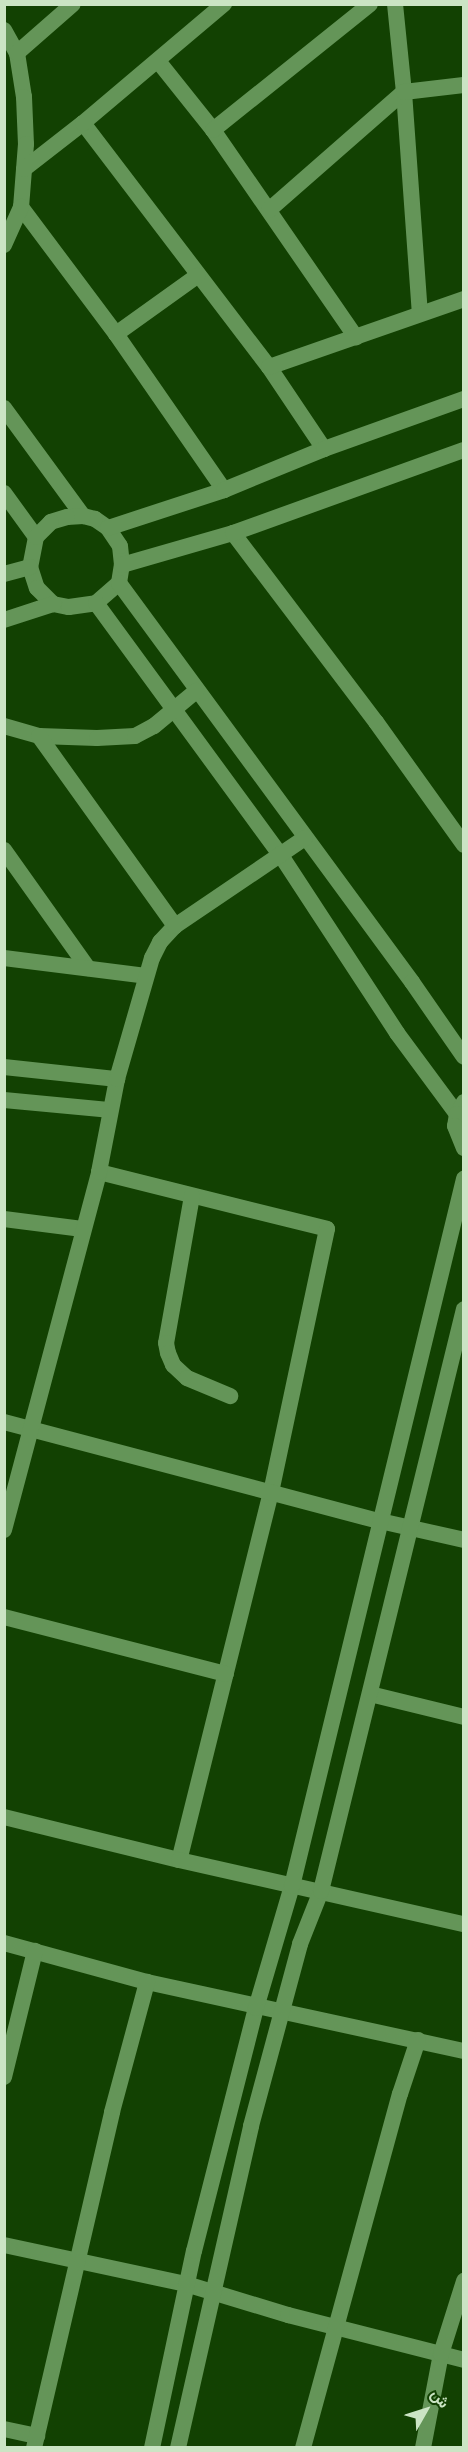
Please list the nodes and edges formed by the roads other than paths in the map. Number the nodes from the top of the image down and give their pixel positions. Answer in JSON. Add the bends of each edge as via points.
{"nodes":[{"id":1,"x":74,"y":4,"type":"edge"},
{"id":2,"x":224,"y":4,"type":"edge"},
{"id":3,"x":370,"y":4,"type":"edge"},
{"id":4,"x":394,"y":4,"type":"edge"},
{"id":5,"x":4,"y":30,"type":"edge"},
{"id":6,"x":17,"y":53,"type":"junction"},
{"id":7,"x":158,"y":61,"type":"junction"},
{"id":8,"x":464,"y":85,"type":"edge"},
{"id":9,"x":404,"y":92,"type":"junction"},
{"id":10,"x":83,"y":123,"type":"junction"},
{"id":11,"x":213,"y":130,"type":"junction"},
{"id":12,"x":24,"y":169,"type":"junction"},
{"id":13,"x":21,"y":207,"type":"junction"},
{"id":14,"x":269,"y":210,"type":"junction"},
{"id":15,"x":4,"y":245,"type":"edge"},
{"id":16,"x":197,"y":276,"type":"junction"},
{"id":17,"x":464,"y":299,"type":"edge"},
{"id":18,"x":420,"y":313,"type":"junction"},
{"id":19,"x":116,"y":334,"type":"junction"},
{"id":20,"x":356,"y":337,"type":"junction"},
{"id":21,"x":269,"y":367,"type":"junction"},
{"id":22,"x":464,"y":399,"type":"edge"},
{"id":23,"x":4,"y":408,"type":"edge"},
{"id":24,"x":324,"y":449,"type":"junction"},
{"id":25,"x":464,"y":450,"type":"edge"},
{"id":26,"x":224,"y":490,"type":"junction"},
{"id":27,"x":4,"y":493,"type":"edge"},
{"id":28,"x":84,"y":516,"type":"junction"},
{"id":29,"x":108,"y":528,"type":"junction"},
{"id":30,"x":232,"y":533,"type":"junction"},
{"id":31,"x":36,"y":537,"type":"junction"},
{"id":32,"x":122,"y":565,"type":"junction"},
{"id":33,"x":30,"y":567,"type":"junction"},
{"id":34,"x":4,"y":574,"type":"edge"},
{"id":35,"x":119,"y":583,"type":"junction"},
{"id":36,"x":96,"y":603,"type":"junction"},
{"id":37,"x":53,"y":604,"type":"junction"},
{"id":38,"x":4,"y":620,"type":"edge"},
{"id":39,"x":196,"y":691,"type":"junction"},
{"id":40,"x":173,"y":710,"type":"junction"},
{"id":41,"x":4,"y":726,"type":"edge"},
{"id":42,"x":39,"y":736,"type":"junction"},
{"id":43,"x":305,"y":838,"type":"junction"},
{"id":44,"x":464,"y":845,"type":"edge"},
{"id":45,"x":4,"y":850,"type":"edge"},
{"id":46,"x":280,"y":854,"type":"junction"},
{"id":47,"x":175,"y":926,"type":"junction"},
{"id":48,"x":4,"y":958,"type":"edge"},
{"id":49,"x":88,"y":968,"type":"junction"},
{"id":50,"x":146,"y":976,"type":"junction"},
{"id":51,"x":464,"y":1057,"type":"edge"},
{"id":52,"x":4,"y":1067,"type":"edge"},
{"id":53,"x":117,"y":1079,"type":"junction"},
{"id":54,"x":4,"y":1100,"type":"edge"},
{"id":55,"x":460,"y":1108,"type":"edge"},
{"id":56,"x":109,"y":1110,"type":"junction"},
{"id":57,"x":464,"y":1148,"type":"edge"},
{"id":58,"x":99,"y":1172,"type":"junction"},
{"id":59,"x":464,"y":1179,"type":"edge"},
{"id":60,"x":192,"y":1196,"type":"junction"},
{"id":61,"x":4,"y":1219,"type":"edge"},
{"id":62,"x":82,"y":1229,"type":"junction"},
{"id":63,"x":464,"y":1309,"type":"edge"},
{"id":64,"x":230,"y":1396,"type":"dead end"},
{"id":65,"x":4,"y":1422,"type":"edge"},
{"id":66,"x":32,"y":1429,"type":"junction"},
{"id":67,"x":271,"y":1492,"type":"junction"},
{"id":68,"x":380,"y":1521,"type":"junction"},
{"id":69,"x":410,"y":1527,"type":"junction"},
{"id":70,"x":4,"y":1530,"type":"edge"},
{"id":71,"x":464,"y":1540,"type":"edge"},
{"id":72,"x":4,"y":1617,"type":"edge"},
{"id":73,"x":226,"y":1674,"type":"junction"},
{"id":74,"x":370,"y":1694,"type":"junction"},
{"id":75,"x":464,"y":1717,"type":"edge"},
{"id":76,"x":4,"y":1817,"type":"edge"},
{"id":77,"x":179,"y":1860,"type":"junction"},
{"id":78,"x":292,"y":1886,"type":"junction"},
{"id":79,"x":321,"y":1891,"type":"junction"},
{"id":80,"x":464,"y":1924,"type":"edge"},
{"id":81,"x":4,"y":1944,"type":"edge"},
{"id":82,"x":35,"y":1951,"type":"junction"},
{"id":83,"x":147,"y":1982,"type":"junction"},
{"id":84,"x":256,"y":2007,"type":"junction"},
{"id":85,"x":284,"y":2011,"type":"junction"},
{"id":86,"x":417,"y":2040,"type":"junction"},
{"id":87,"x":464,"y":2051,"type":"edge"},
{"id":88,"x":4,"y":2077,"type":"edge"},
{"id":89,"x":4,"y":2245,"type":"edge"},
{"id":90,"x":78,"y":2262,"type":"junction"},
{"id":91,"x":464,"y":2281,"type":"edge"},
{"id":92,"x":186,"y":2284,"type":"junction"},
{"id":93,"x":213,"y":2290,"type":"junction"},
{"id":94,"x":336,"y":2327,"type":"junction"},
{"id":95,"x":441,"y":2354,"type":"junction"},
{"id":96,"x":464,"y":2360,"type":"edge"},
{"id":97,"x":4,"y":2429,"type":"edge"},
{"id":98,"x":36,"y":2442,"type":"edge"},
{"id":99,"x":152,"y":2448,"type":"edge"},
{"id":100,"x":178,"y":2448,"type":"edge"},
{"id":101,"x":303,"y":2448,"type":"edge"},
{"id":102,"x":423,"y":2448,"type":"edge"}],
"edges":[{"from":1,"to":6,"type":"street"},
{"from":2,"to":7,"type":"street"},
{"from":3,"to":11,"type":"street"},
{"from":4,"to":9,"type":"street"},
{"from":5,"to":6,"type":"street"},
{"from":6,"to":12,"type":"street","via":[[25,120]]},
{"from":7,"to":10,"type":"street"},
{"from":7,"to":11,"type":"street"},
{"from":8,"to":9,"type":"street"},
{"from":9,"to":14,"type":"street"},
{"from":9,"to":18,"type":"street"},
{"from":10,"to":12,"type":"street"},
{"from":10,"to":16,"type":"street"},
{"from":11,"to":14,"type":"street"},
{"from":12,"to":13,"type":"street"},
{"from":13,"to":15,"type":"street"},
{"from":13,"to":19,"type":"street"},
{"from":14,"to":20,"type":"street"},
{"from":16,"to":19,"type":"street"},
{"from":16,"to":21,"type":"street"},
{"from":17,"to":18,"type":"street"},
{"from":18,"to":20,"type":"street"},
{"from":19,"to":26,"type":"street"},
{"from":20,"to":21,"type":"street"},
{"from":21,"to":24,"type":"street"},
{"from":22,"to":24,"type":"street"},
{"from":23,"to":28,"type":"street"},
{"from":24,"to":26,"type":"street"},
{"from":25,"to":30,"type":"street"},
{"from":26,"to":29,"type":"street"},
{"from":27,"to":31,"type":"street"},
{"from":28,"to":29,"type":"street"},
{"from":28,"to":31,"type":"street","via":[[51,522]]},
{"from":29,"to":32,"type":"street","via":[[120,546]]},
{"from":30,"to":32,"type":"street"},
{"from":30,"to":44,"type":"street"},
{"from":31,"to":33,"type":"street"},
{"from":32,"to":35,"type":"street"},
{"from":33,"to":34,"type":"street"},
{"from":33,"to":37,"type":"street","via":[[38,588]]},
{"from":35,"to":36,"type":"street"},
{"from":35,"to":39,"type":"street"},
{"from":36,"to":37,"type":"street","via":[[69,607]]},
{"from":36,"to":40,"type":"street"},
{"from":37,"to":38,"type":"street"},
{"from":39,"to":40,"type":"street"},
{"from":39,"to":43,"type":"street"},
{"from":40,"to":42,"type":"street","via":[[135,736]]},
{"from":40,"to":46,"type":"street"},
{"from":41,"to":42,"type":"street"},
{"from":42,"to":47,"type":"street"},
{"from":43,"to":46,"type":"street"},
{"from":43,"to":51,"type":"street"},
{"from":45,"to":49,"type":"street"},
{"from":46,"to":47,"type":"street"},
{"from":46,"to":55,"type":"street","via":[[397,1033]]},
{"from":47,"to":50,"type":"street","via":[[160,942]]},
{"from":48,"to":49,"type":"street"},
{"from":49,"to":50,"type":"street"},
{"from":50,"to":53,"type":"street"},
{"from":52,"to":53,"type":"street"},
{"from":53,"to":56,"type":"street"},
{"from":54,"to":56,"type":"street"},
{"from":55,"to":57,"type":"street","via":[[455,1126]]},
{"from":56,"to":58,"type":"street"},
{"from":58,"to":60,"type":"street"},
{"from":58,"to":62,"type":"street"},
{"from":59,"to":68,"type":"street"},
{"from":60,"to":64,"type":"street","via":[[166,1343],[173,1365],[188,1378]]},
{"from":60,"to":67,"type":"street","via":[[327,1229]]},
{"from":61,"to":62,"type":"street"},
{"from":62,"to":66,"type":"street"},
{"from":63,"to":69,"type":"street"},
{"from":65,"to":66,"type":"street"},
{"from":66,"to":67,"type":"street"},
{"from":66,"to":70,"type":"street"},
{"from":67,"to":68,"type":"street"},
{"from":67,"to":73,"type":"street"},
{"from":68,"to":69,"type":"street"},
{"from":68,"to":78,"type":"street"},
{"from":69,"to":71,"type":"street"},
{"from":69,"to":74,"type":"street"},
{"from":72,"to":73,"type":"street"},
{"from":73,"to":77,"type":"street"},
{"from":74,"to":75,"type":"street"},
{"from":74,"to":79,"type":"street"},
{"from":76,"to":77,"type":"street"},
{"from":77,"to":78,"type":"street"},
{"from":78,"to":79,"type":"street"},
{"from":78,"to":84,"type":"street"},
{"from":79,"to":80,"type":"street"},
{"from":79,"to":85,"type":"street","via":[[300,1944]]},
{"from":81,"to":82,"type":"street"},
{"from":82,"to":83,"type":"street"},
{"from":82,"to":88,"type":"street"},
{"from":83,"to":84,"type":"street"},
{"from":83,"to":90,"type":"street"},
{"from":84,"to":85,"type":"street"},
{"from":84,"to":92,"type":"street"},
{"from":85,"to":86,"type":"street"},
{"from":85,"to":93,"type":"street","via":[[251,2126]]},
{"from":86,"to":87,"type":"street"},
{"from":86,"to":94,"type":"street"},
{"from":89,"to":90,"type":"street"},
{"from":90,"to":92,"type":"street"},
{"from":90,"to":98,"type":"street"},
{"from":91,"to":95,"type":"street"},
{"from":92,"to":93,"type":"street"},
{"from":92,"to":99,"type":"street"},
{"from":93,"to":94,"type":"street"},
{"from":93,"to":100,"type":"street"},
{"from":94,"to":95,"type":"street"},
{"from":94,"to":101,"type":"street"},
{"from":95,"to":96,"type":"street"},
{"from":95,"to":102,"type":"street"},
{"from":97,"to":98,"type":"street"}]}
